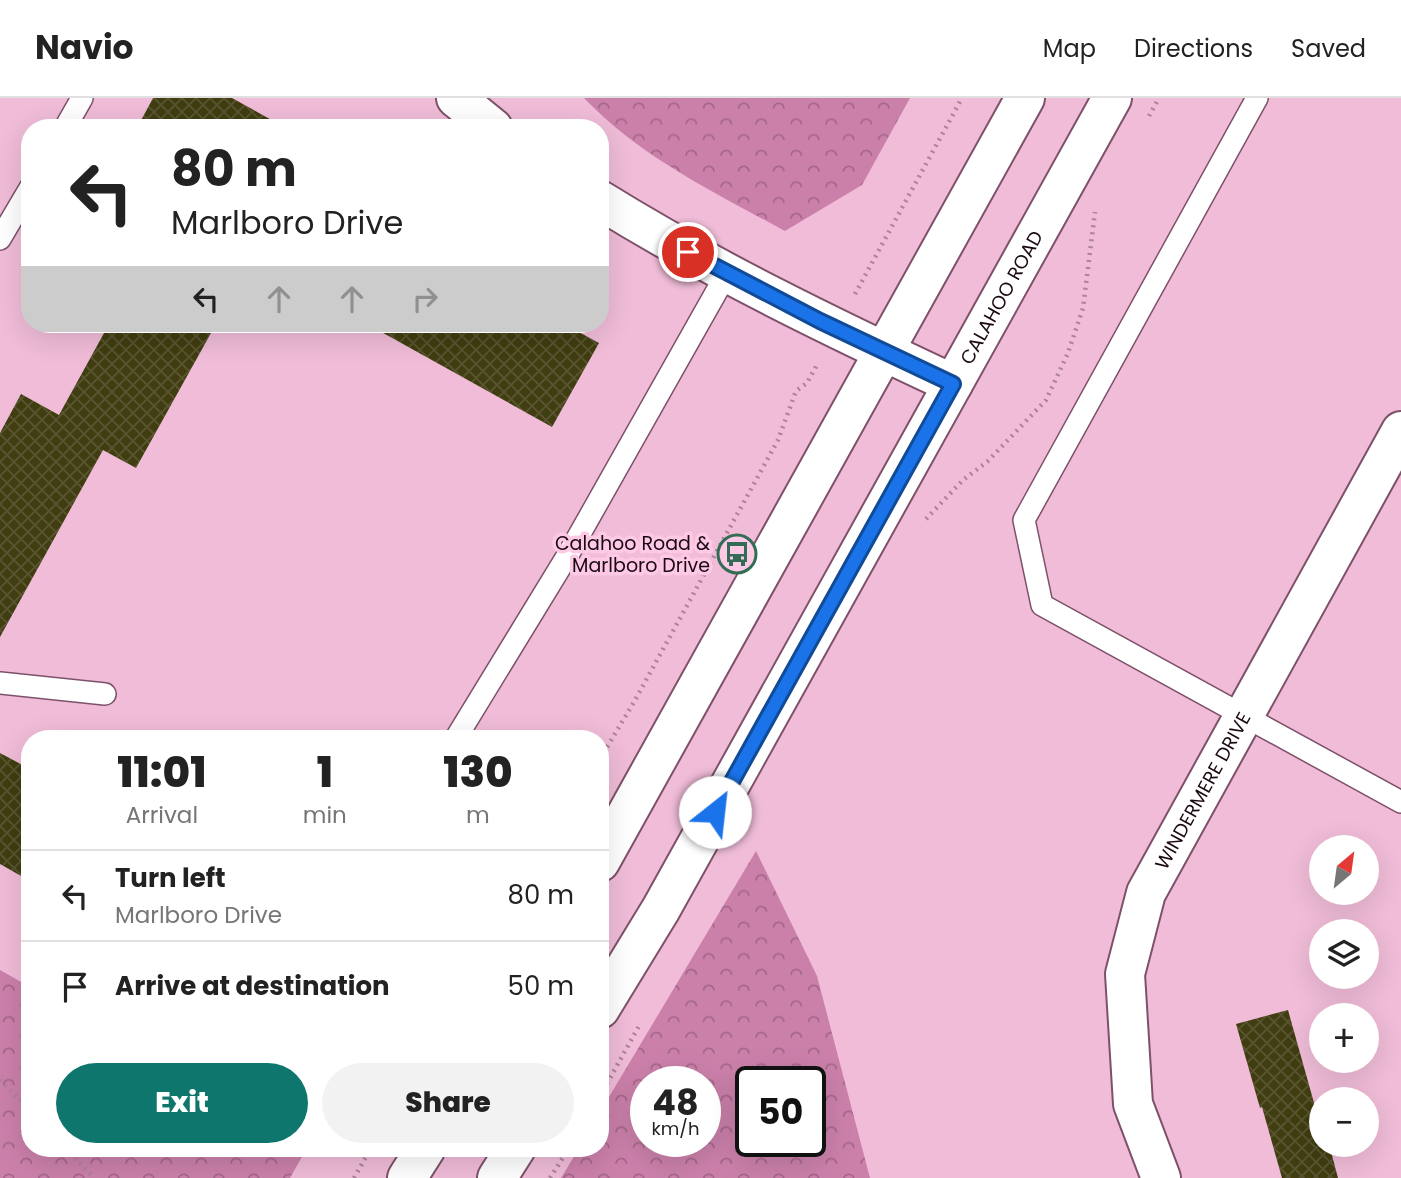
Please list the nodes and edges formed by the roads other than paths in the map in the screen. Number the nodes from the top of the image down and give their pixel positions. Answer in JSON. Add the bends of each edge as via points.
{"nodes":[{"id":1,"x":82,"y":98,"type":"edge"},
{"id":2,"x":456,"y":98,"type":"edge"},
{"id":3,"x":1025,"y":98,"type":"edge"},
{"id":4,"x":1112,"y":98,"type":"edge"},
{"id":5,"x":1257,"y":98,"type":"edge"},
{"id":6,"x":70,"y":119,"type":"edge"},
{"id":7,"x":482,"y":119,"type":"edge"},
{"id":8,"x":21,"y":203,"type":"edge"},
{"id":9,"x":609,"y":206,"type":"edge"},
{"id":10,"x":0,"y":239,"type":"edge"},
{"id":11,"x":727,"y":273,"type":"junction"},
{"id":12,"x":884,"y":352,"type":"junction"},
{"id":13,"x":953,"y":384,"type":"junction"},
{"id":14,"x":1401,"y":431,"type":"edge"},
{"id":15,"x":0,"y":683,"type":"edge"},
{"id":16,"x":105,"y":694,"type":"dead end"},
{"id":17,"x":1243,"y":716,"type":"junction"},
{"id":18,"x":461,"y":730,"type":"edge"},
{"id":19,"x":1401,"y":802,"type":"edge"},
{"id":20,"x":609,"y":846,"type":"edge"},
{"id":21,"x":609,"y":994,"type":"edge"},
{"id":22,"x":420,"y":1157,"type":"edge"},
{"id":23,"x":510,"y":1157,"type":"edge"},
{"id":24,"x":407,"y":1178,"type":"edge"},
{"id":25,"x":497,"y":1178,"type":"edge"},
{"id":26,"x":1161,"y":1178,"type":"edge"}],
"edges":[{"from":1,"to":6,"type":"lane"},
{"from":2,"to":7,"type":"main road"},
{"from":3,"to":12,"type":"main road"},
{"from":4,"to":13,"type":"main road","name":"CALAHOO ROAD"},
{"from":5,"to":17,"type":"lane","via":[[1024,520],[1042,604]]},
{"from":8,"to":10,"type":"lane"},
{"from":9,"to":11,"type":"main road"},
{"from":11,"to":12,"type":"main road"},
{"from":11,"to":18,"type":"lane","via":[[569,553]]},
{"from":12,"to":13,"type":"main road"},
{"from":12,"to":20,"type":"main road"},
{"from":13,"to":21,"type":"main road","name":"CALAHOO ROAD","via":[[662,909]]},
{"from":14,"to":17,"type":"main road","name":"WINDERMERE DRIVE"},
{"from":15,"to":16,"type":"lane"},
{"from":17,"to":19,"type":"lane"},
{"from":17,"to":26,"type":"main road","name":"WINDERMERE DRIVE","via":[[1146,893],[1125,974],[1133,1104]]},
{"from":22,"to":24,"type":"main road"},
{"from":23,"to":25,"type":"main road"}]}
